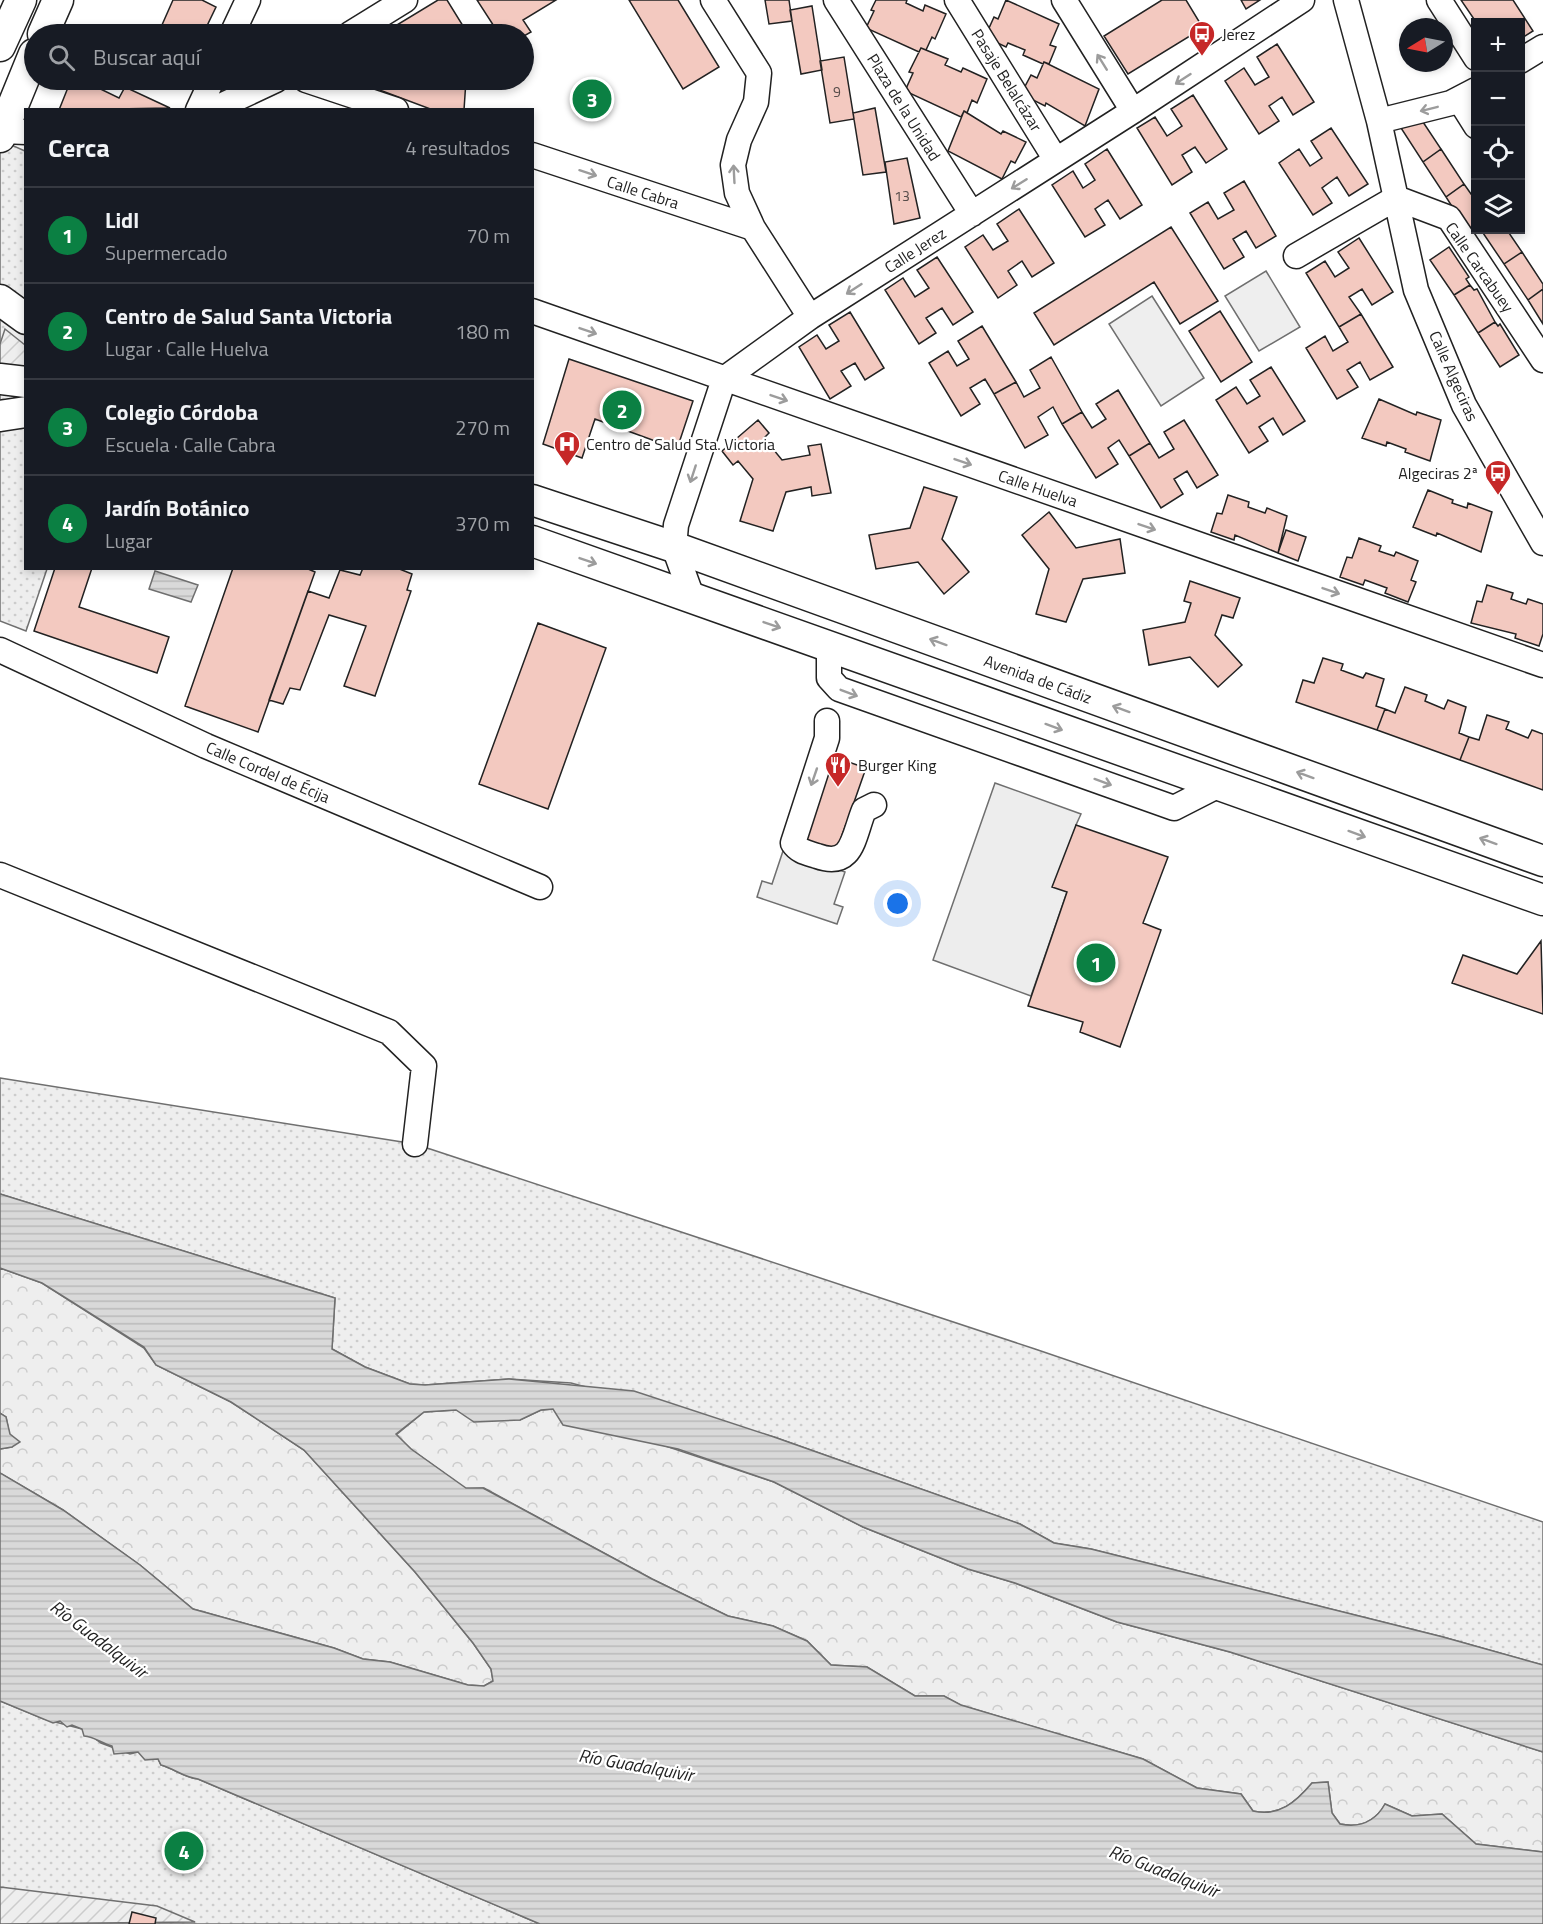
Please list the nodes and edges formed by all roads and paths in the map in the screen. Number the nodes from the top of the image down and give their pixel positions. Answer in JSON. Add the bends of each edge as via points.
{"nodes":[{"id":1,"x":21,"y":0,"type":"edge"},
{"id":2,"x":58,"y":0,"type":"edge"},
{"id":3,"x":248,"y":0,"type":"edge"},
{"id":4,"x":405,"y":0,"type":"edge"},
{"id":5,"x":713,"y":0,"type":"edge"},
{"id":6,"x":836,"y":0,"type":"edge"},
{"id":7,"x":957,"y":0,"type":"edge"},
{"id":8,"x":1064,"y":0,"type":"edge"},
{"id":9,"x":1302,"y":0,"type":"edge"},
{"id":10,"x":1346,"y":0,"type":"edge"},
{"id":11,"x":1439,"y":0,"type":"edge"},
{"id":12,"x":47,"y":24,"type":"edge"},
{"id":13,"x":237,"y":24,"type":"edge"},
{"id":14,"x":366,"y":24,"type":"edge"},
{"id":15,"x":0,"y":46,"type":"edge"},
{"id":16,"x":1543,"y":46,"type":"edge"},
{"id":17,"x":1471,"y":50,"type":"edge"},
{"id":18,"x":1525,"y":58,"type":"edge"},
{"id":19,"x":24,"y":86,"type":"edge"},
{"id":20,"x":207,"y":90,"type":"edge"},
{"id":21,"x":255,"y":90,"type":"edge"},
{"id":22,"x":336,"y":90,"type":"edge"},
{"id":23,"x":1467,"y":94,"type":"edge"},
{"id":24,"x":199,"y":108,"type":"edge"},
{"id":25,"x":216,"y":108,"type":"edge"},
{"id":26,"x":390,"y":108,"type":"edge"},
{"id":27,"x":1133,"y":111,"type":"junction"},
{"id":28,"x":1379,"y":121,"type":"junction"},
{"id":29,"x":9,"y":134,"type":"edge"},
{"id":30,"x":534,"y":156,"type":"edge"},
{"id":31,"x":1056,"y":160,"type":"junction"},
{"id":32,"x":1396,"y":198,"type":"junction"},
{"id":33,"x":972,"y":213,"type":"junction"},
{"id":34,"x":753,"y":228,"type":"junction"},
{"id":35,"x":1296,"y":256,"type":"dead end"},
{"id":36,"x":0,"y":300,"type":"edge"},
{"id":37,"x":534,"y":312,"type":"edge"},
{"id":38,"x":810,"y":317,"type":"junction"},
{"id":39,"x":24,"y":318,"type":"edge"},
{"id":40,"x":1543,"y":360,"type":"edge"},
{"id":41,"x":0,"y":379,"type":"edge"},
{"id":42,"x":724,"y":379,"type":"junction"},
{"id":43,"x":24,"y":382,"type":"edge"},
{"id":44,"x":24,"y":412,"type":"edge"},
{"id":45,"x":0,"y":416,"type":"edge"},
{"id":46,"x":534,"y":501,"type":"edge"},
{"id":47,"x":534,"y":542,"type":"edge"},
{"id":48,"x":1543,"y":543,"type":"edge"},
{"id":49,"x":674,"y":547,"type":"junction"},
{"id":50,"x":692,"y":597,"type":"junction"},
{"id":51,"x":829,"y":645,"type":"junction"},
{"id":52,"x":0,"y":650,"type":"edge"},
{"id":53,"x":1543,"y":665,"type":"edge"},
{"id":54,"x":1001,"y":708,"type":"junction"},
{"id":55,"x":827,"y":721,"type":"dead end"},
{"id":56,"x":1028,"y":755,"type":"junction"},
{"id":57,"x":1219,"y":785,"type":"junction"},
{"id":58,"x":874,"y":805,"type":"dead end"},
{"id":59,"x":1543,"y":861,"type":"edge"},
{"id":60,"x":0,"y":875,"type":"edge"},
{"id":61,"x":540,"y":887,"type":"dead end"},
{"id":62,"x":1543,"y":900,"type":"edge"},
{"id":63,"x":415,"y":1144,"type":"dead end"}],
"edges":[{"from":1,"to":15,"type":"main road"},
{"from":2,"to":12,"type":"main road"},
{"from":3,"to":13,"type":"street"},
{"from":4,"to":14,"type":"street"},
{"from":34,"to":5,"type":"street","one_way":true,"via":[[737,193],[733,165],[756,102],[759,73]]},
{"from":6,"to":33,"type":"street","name":"Plaza de la Unidad"},
{"from":7,"to":31,"type":"street","name":"Pasaje Belalcázar"},
{"from":27,"to":8,"type":"street","one_way":true},
{"from":9,"to":27,"type":"street","name":"Calle Jerez","one_way":true},
{"from":10,"to":28,"type":"street","name":"Calle Algeciras"},
{"from":11,"to":17,"type":"street"},
{"from":16,"to":18,"type":"street"},
{"from":19,"to":29,"type":"main road"},
{"from":20,"to":24,"type":"street"},
{"from":21,"to":25,"type":"street"},
{"from":22,"to":26,"type":"street"},
{"from":23,"to":28,"type":"street","one_way":true},
{"from":27,"to":31,"type":"street","name":"Calle Jerez"},
{"from":28,"to":32,"type":"street","name":"Calle Algeciras"},
{"from":30,"to":34,"type":"street","name":"Calle Cabra","one_way":true},
{"from":31,"to":33,"type":"street","name":"Calle Jerez","one_way":true},
{"from":32,"to":35,"type":"street"},
{"from":32,"to":40,"type":"street","name":"Calle Carcabuey","via":[[1449,218]]},
{"from":32,"to":48,"type":"street","name":"Calle Algeciras","via":[[1416,290],[1464,405]]},
{"from":33,"to":38,"type":"street","name":"Calle Jerez","one_way":true},
{"from":34,"to":38,"type":"street"},
{"from":36,"to":39,"type":"main road"},
{"from":37,"to":42,"type":"street","name":"Calle Huelva","one_way":true},
{"from":38,"to":42,"type":"street","name":"Calle Jerez"},
{"from":41,"to":43,"type":"main road"},
{"from":42,"to":49,"type":"street","one_way":true,"via":[[676,525]]},
{"from":42,"to":53,"type":"street","name":"Calle Huelva","one_way":true},
{"from":44,"to":45,"type":"main road"},
{"from":46,"to":49,"type":"main road","name":"Avenida de Cádiz"},
{"from":47,"to":50,"type":"main road","one_way":true},
{"from":49,"to":50,"type":"street"},
{"from":59,"to":49,"type":"main road","name":"Avenida de Cádiz","one_way":true},
{"from":50,"to":51,"type":"main road","one_way":true},
{"from":51,"to":54,"type":"main road"},
{"from":51,"to":56,"type":"street","one_way":true,"via":[[829,678],[839,688]]},
{"from":52,"to":61,"type":"street","name":"Calle Cordel de Écija","via":[[206,746]]},
{"from":54,"to":56,"type":"street"},
{"from":54,"to":57,"type":"main road","one_way":true},
{"from":55,"to":58,"type":"street","one_way":true,"via":[[827,738],[793,843],[798,850],[838,861],[845,856],[864,810]]},
{"from":56,"to":57,"type":"street","one_way":true,"via":[[1174,808]]},
{"from":57,"to":62,"type":"main road","one_way":true},
{"from":60,"to":63,"type":"street","via":[[389,1032],[424,1066]]}]}
